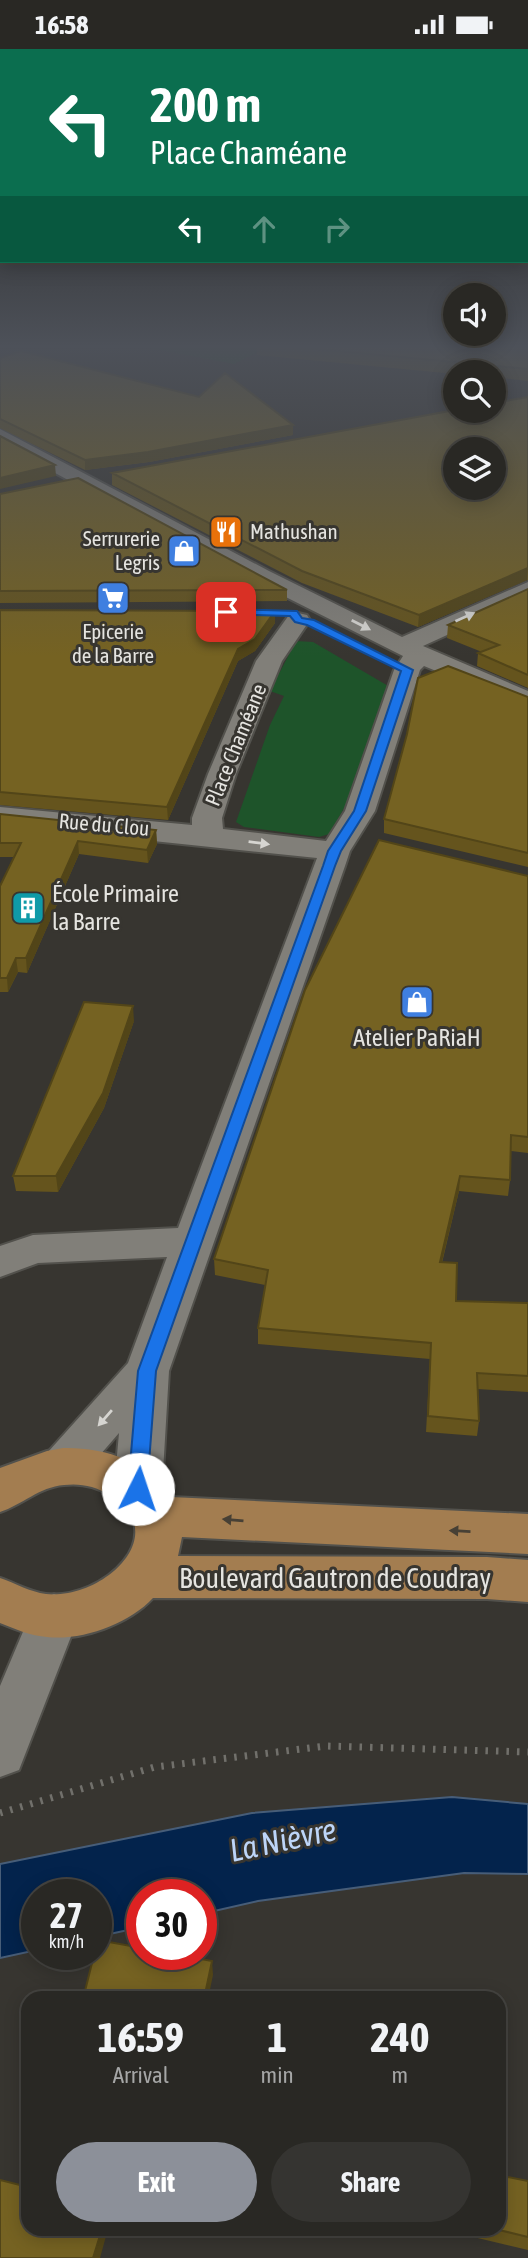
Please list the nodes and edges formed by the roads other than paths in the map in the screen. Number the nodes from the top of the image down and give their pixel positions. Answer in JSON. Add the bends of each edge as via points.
{"nodes":[{"id":1,"x":28,"y":450,"type":"edge"},
{"id":2,"x":33,"y":453,"type":"junction"},
{"id":3,"x":11,"y":461,"type":"edge"},
{"id":4,"x":107,"y":481,"type":"junction"},
{"id":5,"x":48,"y":487,"type":"edge"},
{"id":6,"x":528,"y":589,"type":"edge"},
{"id":7,"x":297,"y":612,"type":"junction"},
{"id":8,"x":411,"y":657,"type":"junction"},
{"id":9,"x":528,"y":701,"type":"edge"},
{"id":10,"x":0,"y":816,"type":"edge"},
{"id":11,"x":208,"y":837,"type":"junction"},
{"id":12,"x":379,"y":842,"type":"edge"},
{"id":13,"x":340,"y":844,"type":"junction"},
{"id":14,"x":193,"y":1242,"type":"junction"},
{"id":15,"x":11,"y":1247,"type":"edge"},
{"id":16,"x":147,"y":1371,"type":"junction"},
{"id":17,"x":64,"y":1465,"type":"junction"},
{"id":18,"x":0,"y":1493,"type":"edge"},
{"id":19,"x":147,"y":1502,"type":"junction"},
{"id":20,"x":528,"y":1534,"type":"edge"},
{"id":21,"x":142,"y":1577,"type":"junction"},
{"id":22,"x":528,"y":1581,"type":"edge"},
{"id":23,"x":0,"y":1599,"type":"edge"},
{"id":24,"x":54,"y":1616,"type":"junction"},
{"id":25,"x":0,"y":1752,"type":"edge"}],
"edges":[{"from":1,"to":2,"type":"street"},
{"from":2,"to":3,"type":"street"},
{"from":2,"to":4,"type":"street"},
{"from":4,"to":5,"type":"street"},
{"from":4,"to":7,"type":"street"},
{"from":8,"to":6,"type":"street","one_way":true},
{"from":7,"to":8,"type":"street","via":[[310,622]]},
{"from":7,"to":11,"type":"street","name":"Place Chaméane","via":[[269,661],[218,785],[207,818]]},
{"from":8,"to":9,"type":"street"},
{"from":8,"to":13,"type":"street","via":[[360,811]]},
{"from":10,"to":11,"type":"street","name":"Rue du Clou"},
{"from":11,"to":13,"type":"street","name":"Place Chaméane","one_way":true},
{"from":12,"to":13,"type":"street","name":"Place Chaméane"},
{"from":13,"to":14,"type":"street"},
{"from":14,"to":15,"type":"street"},
{"from":14,"to":16,"type":"street"},
{"from":16,"to":17,"type":"street","one_way":true},
{"from":16,"to":19,"type":"street"},
{"from":17,"to":18,"type":"main road","via":[[38,1470]]},
{"from":17,"to":19,"type":"main road","via":[[117,1475]]},
{"from":20,"to":19,"type":"main road","name":"Boulevard Gautron de Coudray","one_way":true},
{"from":19,"to":21,"type":"main road","via":[[156,1538],[153,1558]]},
{"from":21,"to":22,"type":"main road","name":"Boulevard Gautron de Coudray"},
{"from":21,"to":24,"type":"main road","via":[[104,1606]]},
{"from":23,"to":24,"type":"main road","via":[[25,1612]]},
{"from":24,"to":25,"type":"street"}]}
